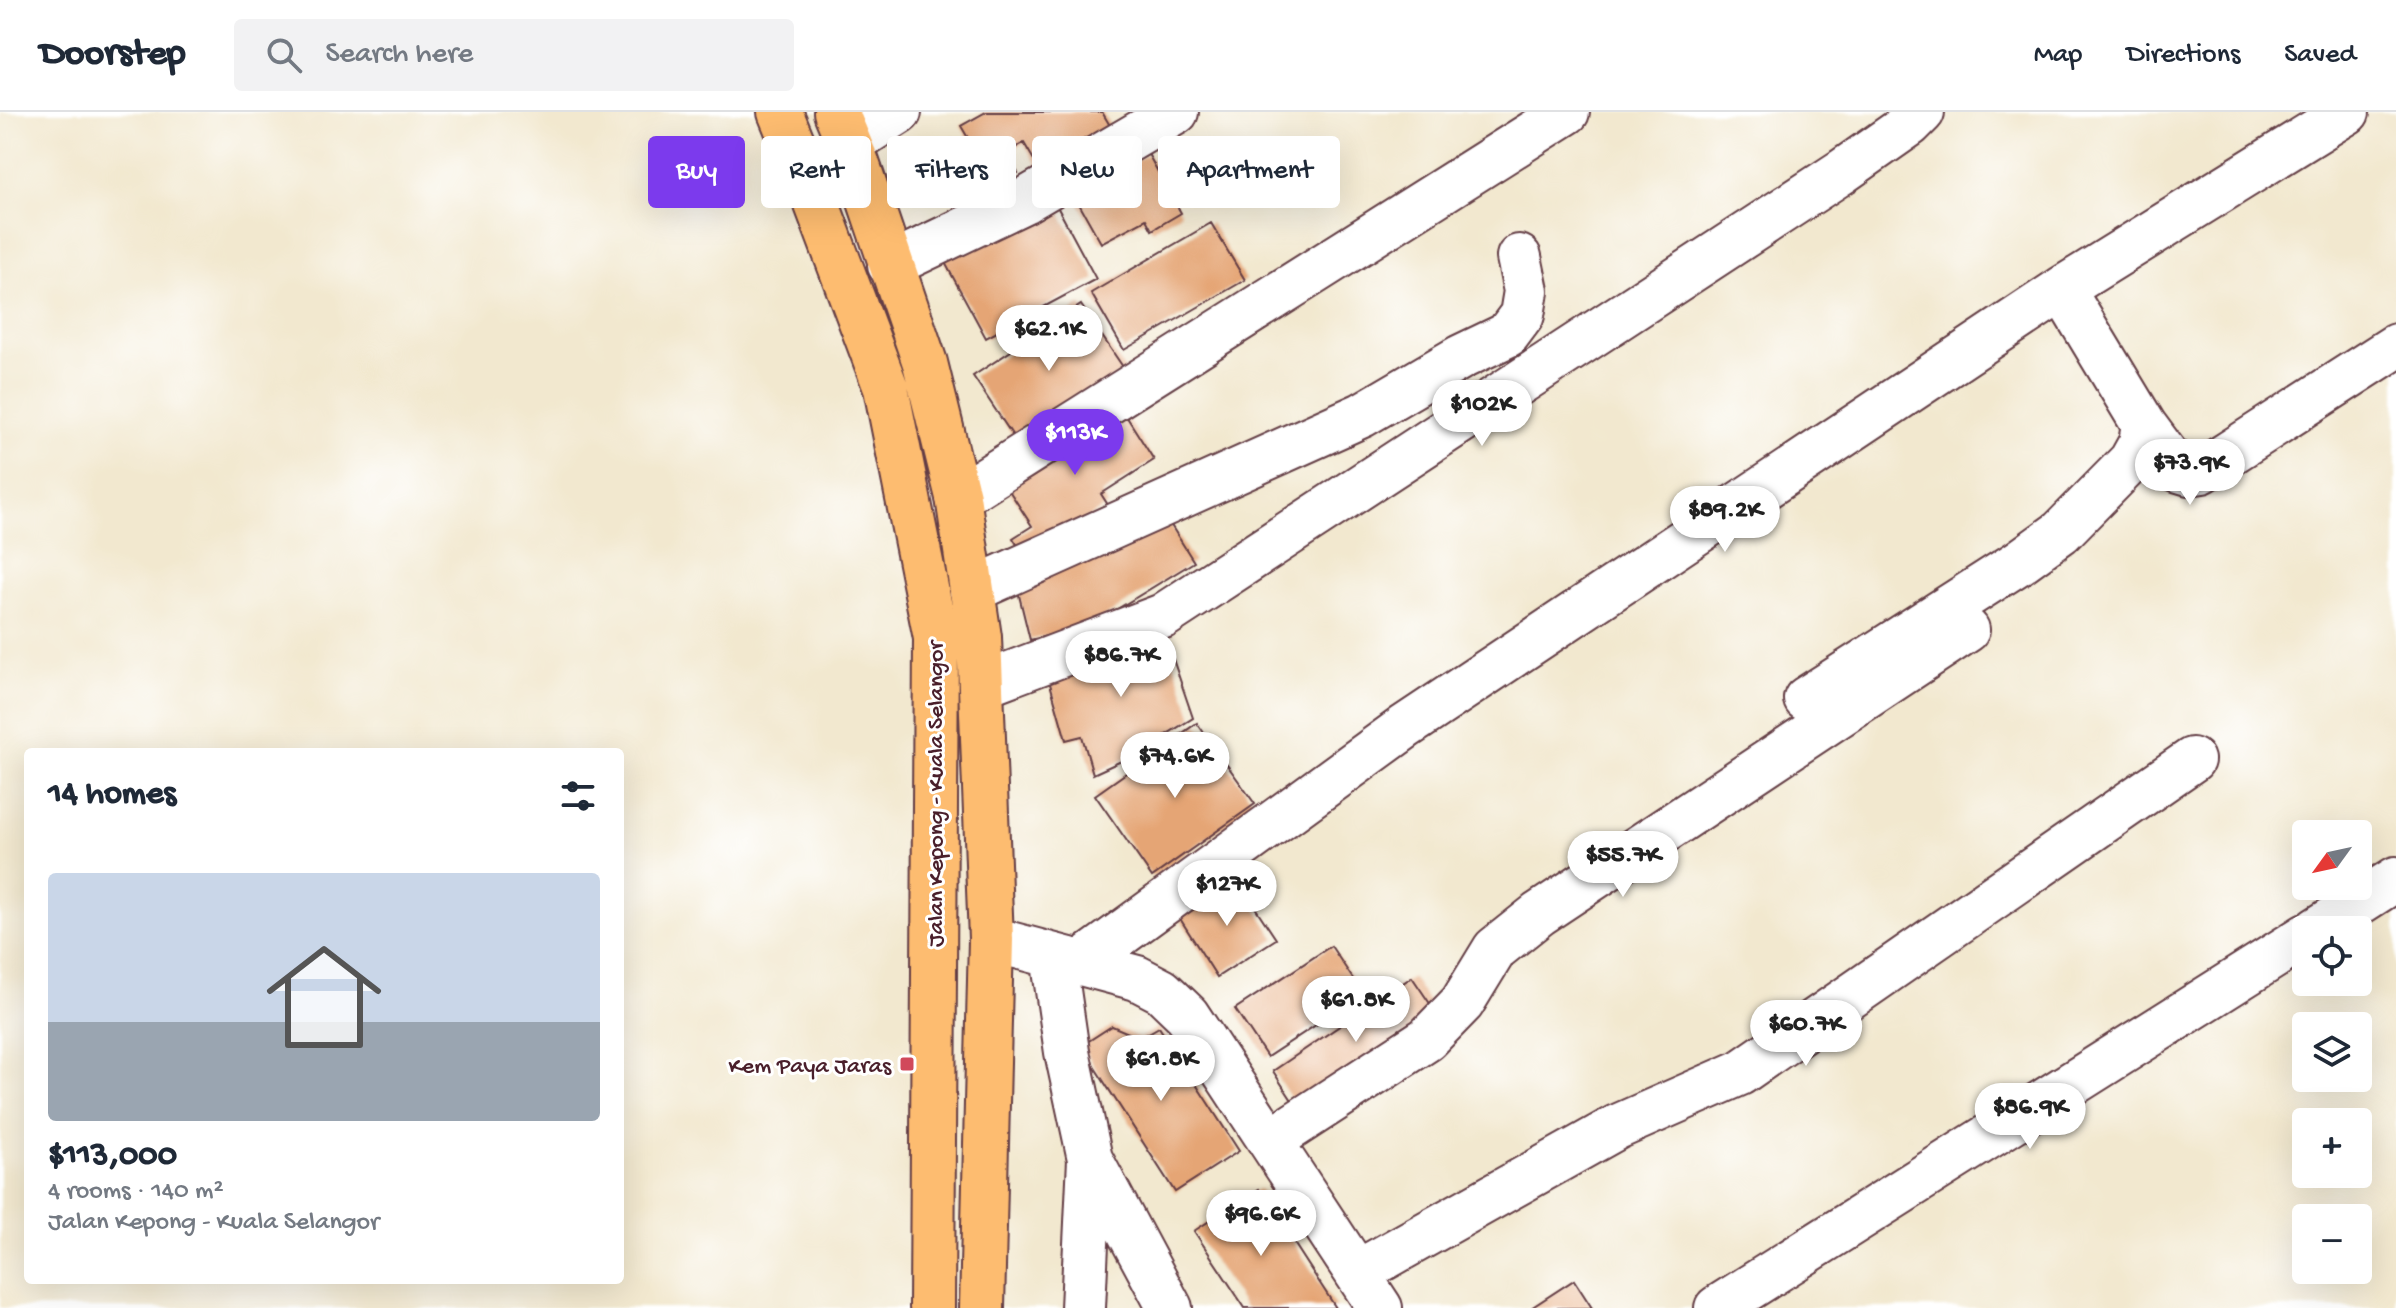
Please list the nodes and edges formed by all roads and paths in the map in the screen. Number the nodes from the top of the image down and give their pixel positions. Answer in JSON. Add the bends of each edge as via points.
{"nodes":[{"id":1,"x":780,"y":112,"type":"edge"},
{"id":2,"x":899,"y":112,"type":"edge"},
{"id":3,"x":1176,"y":112,"type":"edge"},
{"id":4,"x":1567,"y":112,"type":"edge"},
{"id":5,"x":1922,"y":112,"type":"edge"},
{"id":6,"x":2347,"y":112,"type":"edge"},
{"id":7,"x":843,"y":128,"type":"edge"},
{"id":8,"x":790,"y":136,"type":"edge"},
{"id":9,"x":818,"y":208,"type":"edge"},
{"id":10,"x":1519,"y":257,"type":"dead end"},
{"id":11,"x":890,"y":265,"type":"junction"},
{"id":12,"x":2062,"y":289,"type":"junction"},
{"id":13,"x":2396,"y":346,"type":"edge"},
{"id":14,"x":2144,"y":425,"type":"junction"},
{"id":15,"x":958,"y":497,"type":"junction"},
{"id":16,"x":972,"y":590,"type":"junction"},
{"id":17,"x":1967,"y":630,"type":"dead end"},
{"id":18,"x":981,"y":685,"type":"junction"},
{"id":19,"x":1806,"y":699,"type":"dead end"},
{"id":20,"x":2192,"y":760,"type":"dead end"},
{"id":21,"x":2396,"y":879,"type":"edge"},
{"id":22,"x":2338,"y":916,"type":"edge"},
{"id":23,"x":991,"y":939,"type":"junction"},
{"id":24,"x":2292,"y":945,"type":"edge"},
{"id":25,"x":1067,"y":959,"type":"junction"},
{"id":26,"x":1270,"y":1141,"type":"junction"},
{"id":27,"x":1090,"y":1159,"type":"junction"},
{"id":28,"x":1150,"y":1288,"type":"edge"},
{"id":29,"x":1369,"y":1290,"type":"edge"},
{"id":30,"x":932,"y":1308,"type":"edge"},
{"id":31,"x":982,"y":1308,"type":"edge"},
{"id":32,"x":1083,"y":1308,"type":"edge"},
{"id":33,"x":1170,"y":1308,"type":"edge"},
{"id":34,"x":1717,"y":1308,"type":"edge"}],
"edges":[{"from":1,"to":8,"type":"highway","name":"Jalan Kepong - Kuala Selangor"},
{"from":2,"to":7,"type":"street"},
{"from":3,"to":11,"type":"street","via":[[1024,201]]},
{"from":4,"to":15,"type":"street"},
{"from":5,"to":18,"type":"street","via":[[1843,171],[1163,616]]},
{"from":6,"to":12,"type":"street"},
{"from":7,"to":11,"type":"highway","name":"Jalan Kepong - Kuala Selangor"},
{"from":9,"to":30,"type":"highway","name":"Jalan Kepong - Kuala Selangor","via":[[886,388],[936,638]]},
{"from":10,"to":16,"type":"street","via":[[1526,291],[1522,315],[1507,335],[1362,415]]},
{"from":11,"to":15,"type":"highway","name":"Jalan Kepong - Kuala Selangor","via":[[925,363]]},
{"from":12,"to":14,"type":"street"},
{"from":12,"to":25,"type":"street"},
{"from":13,"to":14,"type":"street","via":[[2202,471],[2179,470]]},
{"from":14,"to":19,"type":"street","via":[[2131,461],[2061,532]]},
{"from":15,"to":16,"type":"highway","name":"Jalan Kepong - Kuala Selangor"},
{"from":16,"to":18,"type":"highway","name":"Jalan Kepong - Kuala Selangor"},
{"from":17,"to":26,"type":"street","via":[[1539,914],[1495,949],[1462,1003],[1427,1039]]},
{"from":18,"to":23,"type":"highway","name":"Jalan Kepong - Kuala Selangor"},
{"from":20,"to":29,"type":"street","via":[[1740,1073],[1617,1127]]},
{"from":21,"to":22,"type":"street"},
{"from":23,"to":25,"type":"street"},
{"from":23,"to":31,"type":"highway","name":"Jalan Kepong - Kuala Selangor"},
{"from":24,"to":34,"type":"street"},
{"from":25,"to":26,"type":"street","via":[[1137,978],[1162,991],[1187,1015]]},
{"from":25,"to":27,"type":"street","via":[[1067,1052]]},
{"from":26,"to":29,"type":"street"},
{"from":27,"to":28,"type":"street"},
{"from":27,"to":32,"type":"street"},
{"from":28,"to":33,"type":"street"}]}
